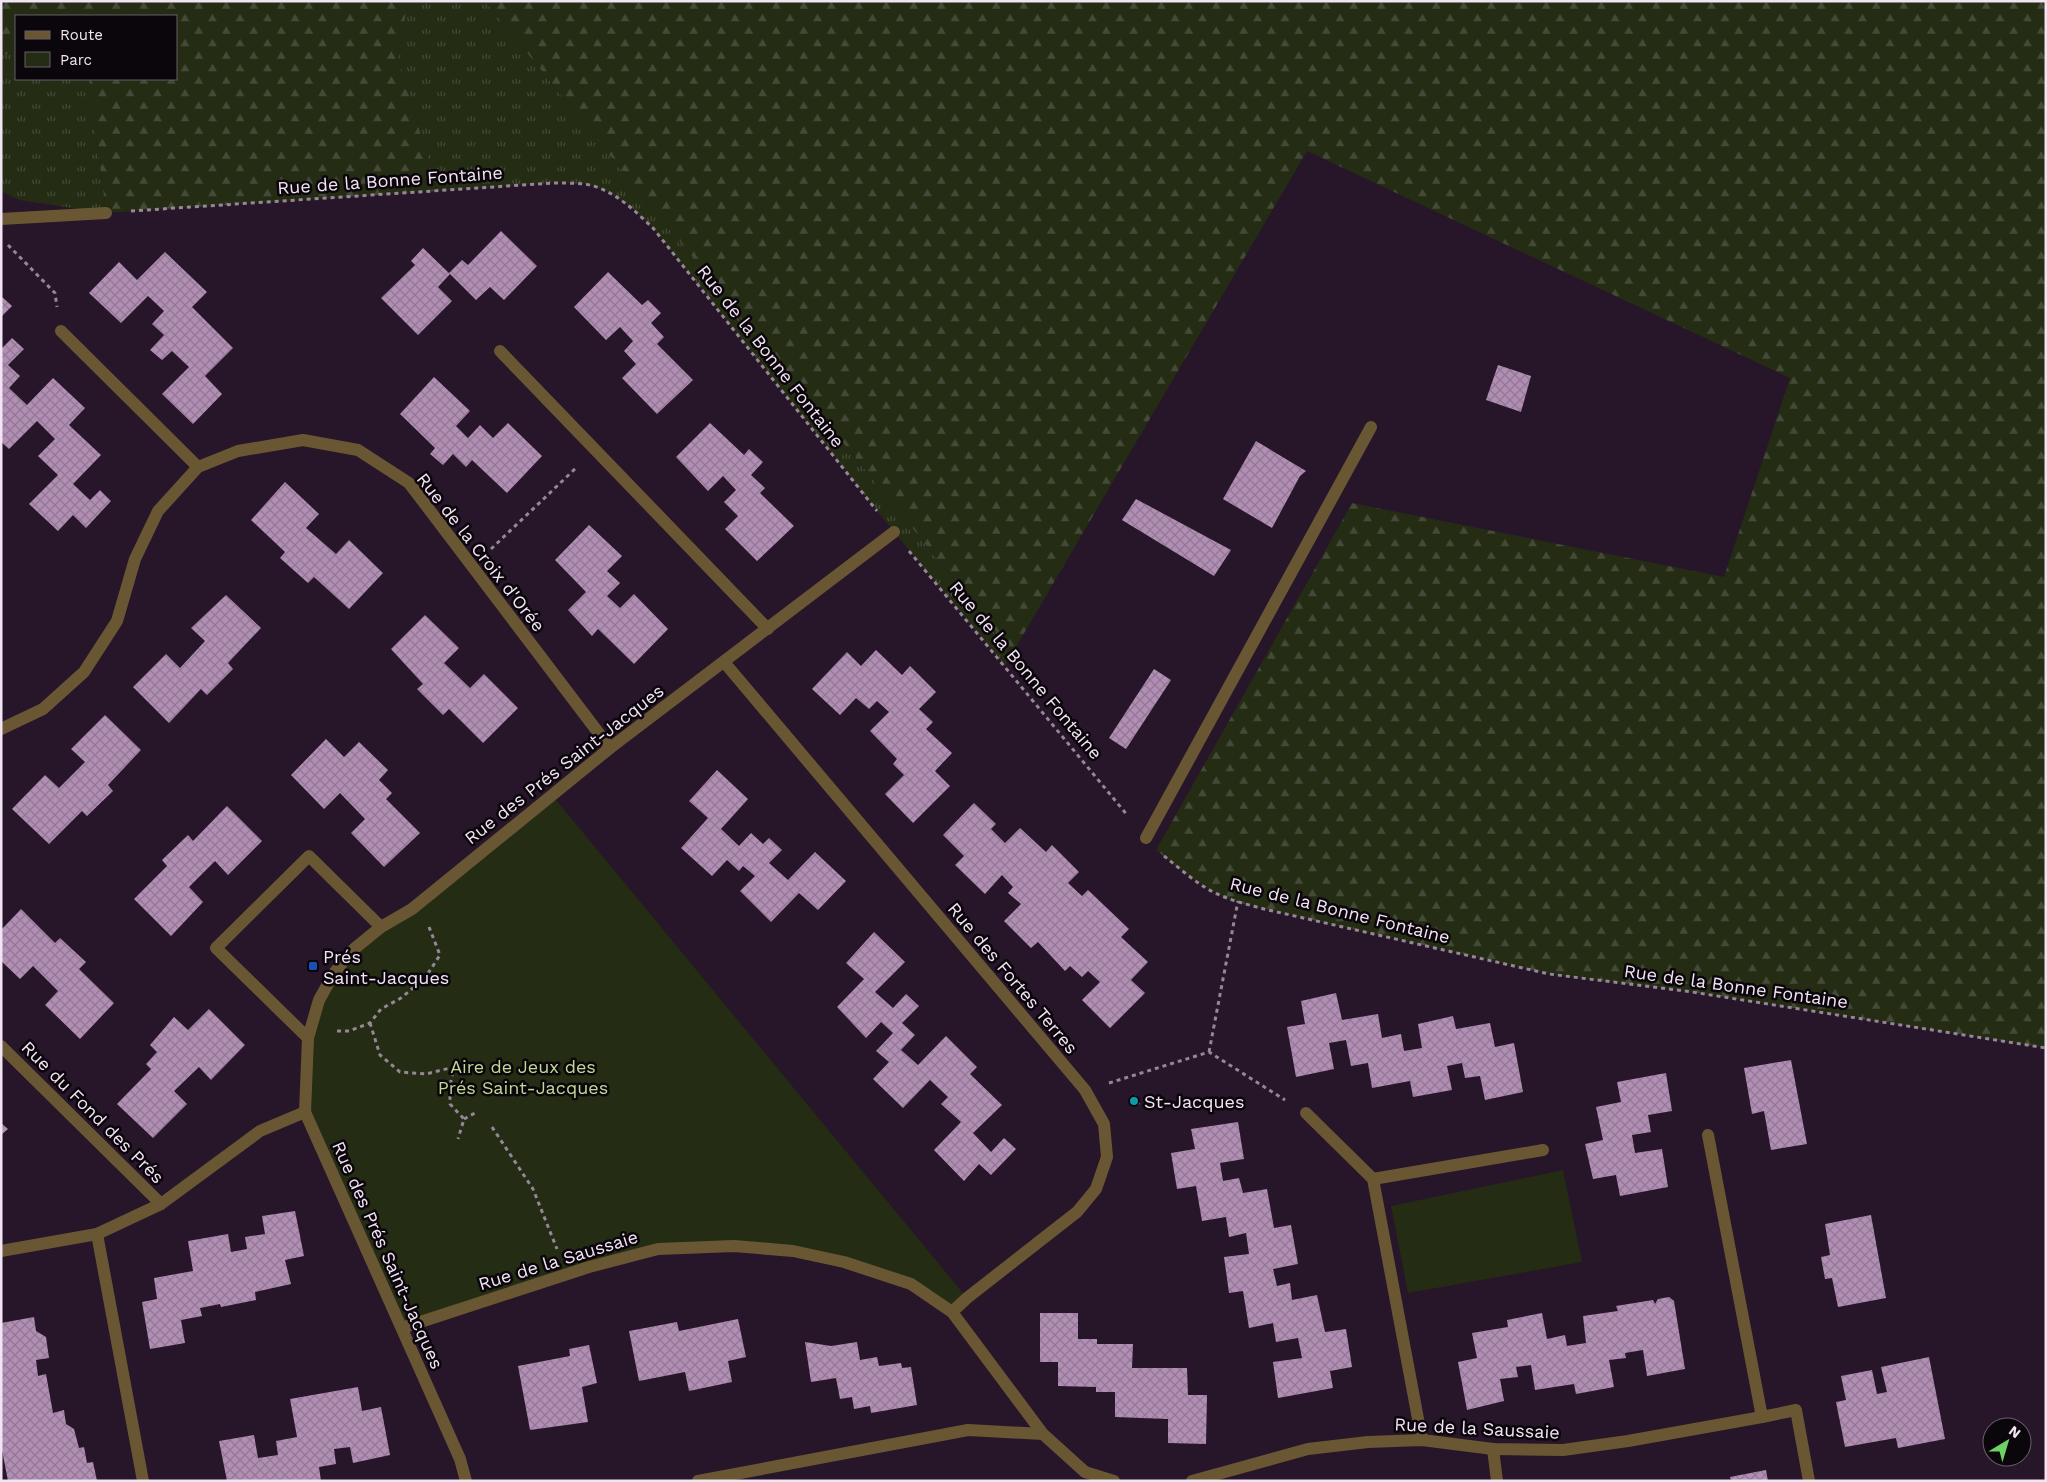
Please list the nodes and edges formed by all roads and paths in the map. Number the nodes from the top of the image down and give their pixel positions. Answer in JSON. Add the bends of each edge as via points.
{"nodes":[{"id":1,"x":106,"y":213,"type":"joint"},
{"id":2,"x":1,"y":219,"type":"edge"},
{"id":3,"x":5,"y":240,"type":"dead end"},
{"id":4,"x":60,"y":331,"type":"joint"},
{"id":5,"x":500,"y":351,"type":"dead end"},
{"id":6,"x":1371,"y":428,"type":"dead end"},
{"id":7,"x":595,"y":449,"type":"junction"},
{"id":8,"x":198,"y":467,"type":"junction"},
{"id":9,"x":894,"y":532,"type":"junction"},
{"id":10,"x":471,"y":565,"type":"junction"},
{"id":11,"x":768,"y":629,"type":"junction"},
{"id":12,"x":724,"y":662,"type":"junction"},
{"id":13,"x":1,"y":729,"type":"edge"},
{"id":14,"x":610,"y":748,"type":"junction"},
{"id":15,"x":1146,"y":838,"type":"junction"},
{"id":16,"x":1238,"y":901,"type":"junction"},
{"id":17,"x":412,"y":908,"type":"junction"},
{"id":18,"x":381,"y":927,"type":"junction"},
{"id":19,"x":370,"y":1023,"type":"junction"},
{"id":20,"x":310,"y":1032,"type":"junction"},
{"id":21,"x":1,"y":1046,"type":"edge"},
{"id":22,"x":2046,"y":1048,"type":"edge"},
{"id":23,"x":1210,"y":1052,"type":"junction"},
{"id":24,"x":1085,"y":1090,"type":"junction"},
{"id":25,"x":305,"y":1112,"type":"junction"},
{"id":26,"x":475,"y":1113,"type":"dead end"},
{"id":27,"x":1306,"y":1113,"type":"joint"},
{"id":28,"x":464,"y":1119,"type":"junction"},
{"id":29,"x":492,"y":1127,"type":"dead end"},
{"id":30,"x":1708,"y":1134,"type":"dead end"},
{"id":31,"x":458,"y":1139,"type":"dead end"},
{"id":32,"x":1542,"y":1150,"type":"dead end"},
{"id":33,"x":1373,"y":1179,"type":"junction"},
{"id":34,"x":161,"y":1204,"type":"junction"},
{"id":35,"x":97,"y":1234,"type":"junction"},
{"id":36,"x":1,"y":1250,"type":"edge"},
{"id":37,"x":566,"y":1274,"type":"junction"},
{"id":38,"x":952,"y":1312,"type":"junction"},
{"id":39,"x":402,"y":1328,"type":"junction"},
{"id":40,"x":1762,"y":1416,"type":"junction"},
{"id":41,"x":1043,"y":1434,"type":"junction"},
{"id":42,"x":1422,"y":1440,"type":"junction"},
{"id":43,"x":1493,"y":1449,"type":"junction"},
{"id":44,"x":143,"y":1481,"type":"edge"},
{"id":45,"x":466,"y":1481,"type":"edge"},
{"id":46,"x":698,"y":1481,"type":"edge"},
{"id":47,"x":1114,"y":1481,"type":"edge"},
{"id":48,"x":1192,"y":1481,"type":"edge"},
{"id":49,"x":1497,"y":1481,"type":"edge"},
{"id":50,"x":1809,"y":1481,"type":"edge"}],
"edges":[{"from":1,"to":2,"type":"street"},
{"from":1,"to":9,"type":"path","name":"Rue de la Bonne Fontaine","via":[[553,183],[586,184],[606,191],[632,208],[653,228]]},
{"from":3,"to":4,"type":"path","via":[[55,293]]},
{"from":4,"to":8,"type":"street"},
{"from":5,"to":7,"type":"street"},
{"from":6,"to":15,"type":"street"},
{"from":7,"to":10,"type":"path"},
{"from":7,"to":11,"type":"street"},
{"from":8,"to":10,"type":"street","name":"Rue de la Croix d'Orée","via":[[238,451],[303,440],[358,450],[409,483]]},
{"from":8,"to":13,"type":"street","name":"Rue de la Croix d'Orée","via":[[158,511],[136,559],[117,621],[84,672],[43,709]]},
{"from":9,"to":11,"type":"street","name":"Rue des Prés Saint-Jacques"},
{"from":9,"to":15,"type":"path","name":"Rue de la Bonne Fontaine"},
{"from":10,"to":14,"type":"street","name":"Rue de la Croix d'Orée"},
{"from":11,"to":12,"type":"street","name":"Rue des Prés Saint-Jacques"},
{"from":12,"to":14,"type":"street","name":"Rue des Prés Saint-Jacques"},
{"from":12,"to":24,"type":"street","name":"Rue des Fortes Terres"},
{"from":14,"to":17,"type":"street","name":"Rue des Prés Saint-Jacques"},
{"from":15,"to":16,"type":"path","name":"Rue de la Bonne Fontaine","via":[[1192,879],[1221,896]]},
{"from":16,"to":22,"type":"path","name":"Rue de la Bonne Fontaine","via":[[1549,974],[1692,992]]},
{"from":16,"to":23,"type":"path"},
{"from":17,"to":18,"type":"street","name":"Rue des Prés Saint-Jacques"},
{"from":17,"to":19,"type":"path","via":[[430,929],[440,955],[425,978],[382,1009]]},
{"from":18,"to":20,"type":"street","name":"Rue des Prés Saint-Jacques","via":[[334,973],[319,1000]]},
{"from":18,"to":20,"type":"street","via":[[309,856],[216,948]]},
{"from":19,"to":20,"type":"path","via":[[349,1031]]},
{"from":19,"to":28,"type":"path","via":[[380,1055],[400,1072],[426,1074],[454,1067],[450,1104]]},
{"from":20,"to":25,"type":"street","name":"Rue des Prés Saint-Jacques"},
{"from":21,"to":34,"type":"street","name":"Rue du Fond des Prés"},
{"from":23,"to":24,"type":"path"},
{"from":23,"to":27,"type":"path"},
{"from":24,"to":38,"type":"street","name":"Rue des Fortes Terres","via":[[1104,1124],[1107,1157],[1096,1189],[1077,1212]]},
{"from":25,"to":34,"type":"street","name":"Rue du Fond des Prés","via":[[260,1132]]},
{"from":25,"to":39,"type":"street","name":"Rue des Prés Saint-Jacques"},
{"from":26,"to":28,"type":"path"},
{"from":27,"to":33,"type":"street"},
{"from":28,"to":31,"type":"path"},
{"from":29,"to":37,"type":"path","via":[[533,1189]]},
{"from":30,"to":40,"type":"street"},
{"from":32,"to":33,"type":"street"},
{"from":33,"to":42,"type":"street"},
{"from":34,"to":35,"type":"street","name":"Rue du Fond des Prés"},
{"from":35,"to":36,"type":"street","name":"Rue du Fond des Prés"},
{"from":35,"to":44,"type":"street"},
{"from":37,"to":38,"type":"street","name":"Rue de la Saussaie","via":[[658,1249],[734,1246],[793,1251],[844,1262],[911,1284]]},
{"from":37,"to":39,"type":"street","name":"Rue de la Saussaie"},
{"from":38,"to":41,"type":"street","name":"Rue de la Saussaie"},
{"from":39,"to":45,"type":"street","name":"Rue des Prés Saint-Jacques","via":[[460,1459]]},
{"from":40,"to":43,"type":"street","name":"Rue de la Saussaie","via":[[1562,1450]]},
{"from":40,"to":50,"type":"street","name":"Rue de la Saussaie","via":[[1796,1410]]},
{"from":41,"to":46,"type":"street","via":[[968,1430]]},
{"from":41,"to":47,"type":"street","name":"Rue de la Saussaie","via":[[1085,1472]]},
{"from":42,"to":43,"type":"street","name":"Rue de la Saussaie"},
{"from":42,"to":48,"type":"street","name":"Rue de la Saussaie","via":[[1308,1449]]},
{"from":43,"to":49,"type":"street"}]}
